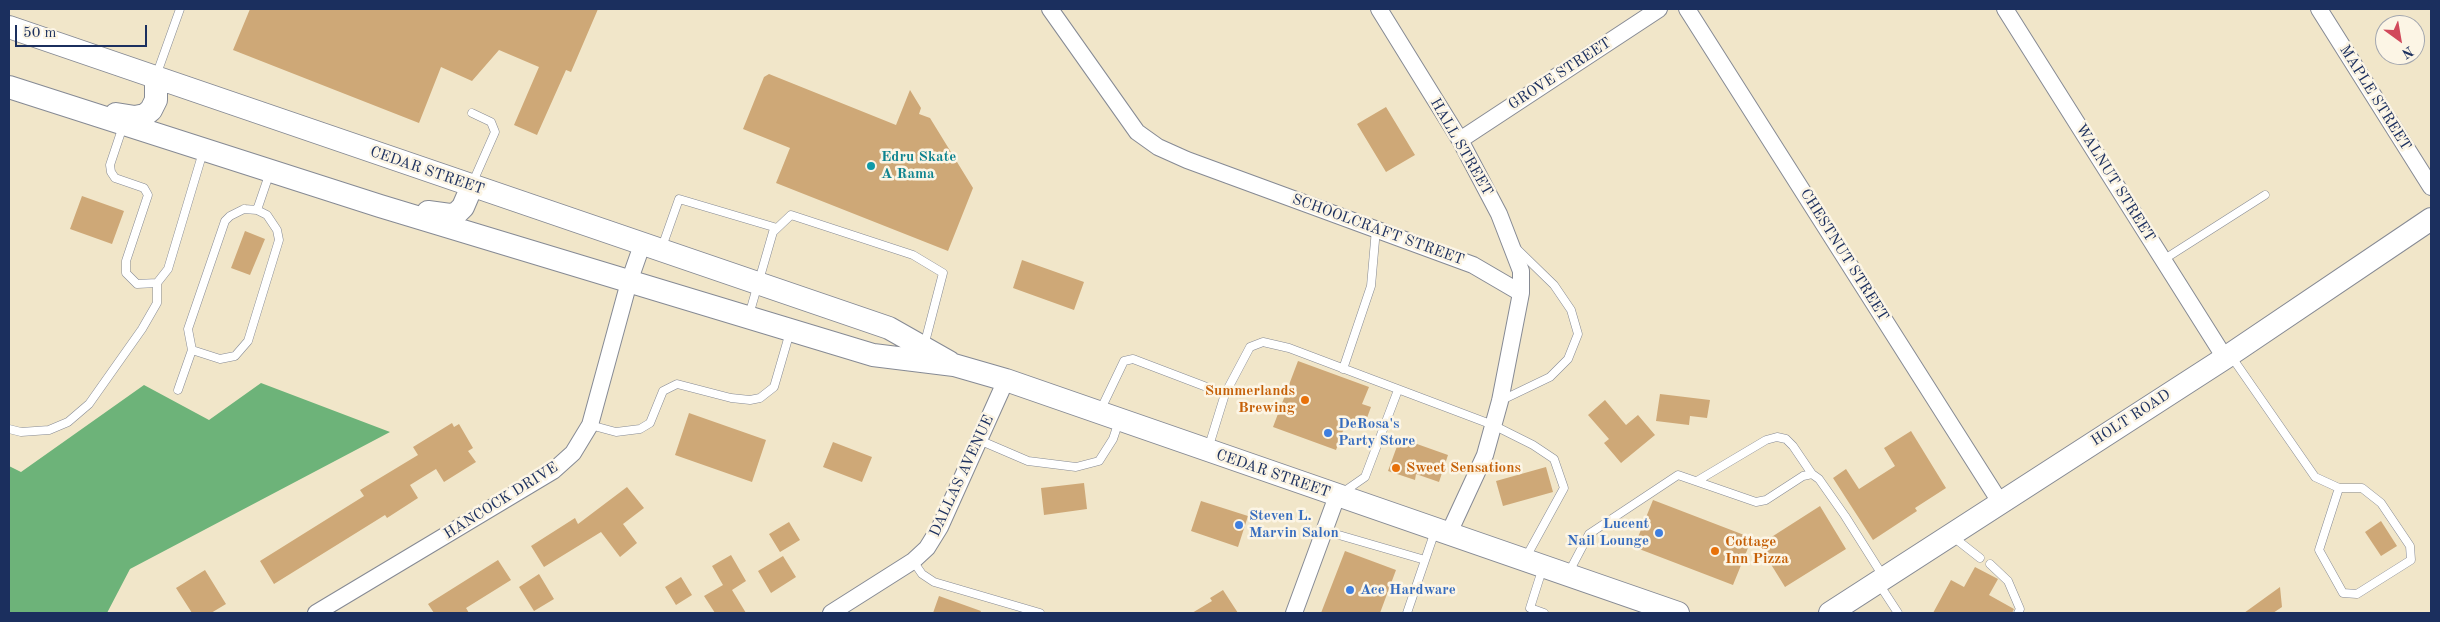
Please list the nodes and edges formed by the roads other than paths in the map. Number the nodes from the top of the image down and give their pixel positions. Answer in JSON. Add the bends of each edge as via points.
{"nodes":[{"id":1,"x":180,"y":9,"type":"edge"},
{"id":2,"x":1050,"y":9,"type":"edge"},
{"id":3,"x":1378,"y":9,"type":"edge"},
{"id":4,"x":1659,"y":9,"type":"edge"},
{"id":5,"x":1688,"y":9,"type":"edge"},
{"id":6,"x":2005,"y":9,"type":"edge"},
{"id":7,"x":2319,"y":9,"type":"edge"},
{"id":8,"x":9,"y":27,"type":"edge"},
{"id":9,"x":156,"y":77,"type":"junction"},
{"id":10,"x":9,"y":86,"type":"edge"},
{"id":11,"x":68,"y":106,"type":"junction"},
{"id":12,"x":472,"y":113,"type":"dead end"},
{"id":13,"x":124,"y":124,"type":"junction"},
{"id":14,"x":1460,"y":140,"type":"junction"},
{"id":15,"x":204,"y":150,"type":"junction"},
{"id":16,"x":271,"y":172,"type":"junction"},
{"id":17,"x":472,"y":186,"type":"junction"},
{"id":18,"x":2431,"y":187,"type":"edge"},
{"id":19,"x":2265,"y":195,"type":"dead end"},
{"id":20,"x":380,"y":206,"type":"junction"},
{"id":21,"x":257,"y":210,"type":"junction"},
{"id":22,"x":2431,"y":219,"type":"edge"},
{"id":23,"x":777,"y":228,"type":"junction"},
{"id":24,"x":1376,"y":229,"type":"junction"},
{"id":25,"x":1512,"y":244,"type":"junction"},
{"id":26,"x":651,"y":248,"type":"junction"},
{"id":27,"x":2163,"y":260,"type":"junction"},
{"id":28,"x":629,"y":282,"type":"junction"},
{"id":29,"x":157,"y":283,"type":"junction"},
{"id":30,"x":759,"y":285,"type":"junction"},
{"id":31,"x":1521,"y":293,"type":"junction"},
{"id":32,"x":748,"y":317,"type":"junction"},
{"id":33,"x":790,"y":330,"type":"junction"},
{"id":34,"x":192,"y":350,"type":"junction"},
{"id":35,"x":922,"y":354,"type":"junction"},
{"id":36,"x":2227,"y":356,"type":"junction"},
{"id":37,"x":1343,"y":369,"type":"junction"},
{"id":38,"x":1006,"y":380,"type":"junction"},
{"id":39,"x":178,"y":390,"type":"dead end"},
{"id":40,"x":1398,"y":390,"type":"junction"},
{"id":41,"x":1225,"y":394,"type":"junction"},
{"id":42,"x":1500,"y":401,"type":"junction"},
{"id":43,"x":1109,"y":417,"type":"junction"},
{"id":44,"x":590,"y":425,"type":"junction"},
{"id":45,"x":1493,"y":426,"type":"junction"},
{"id":46,"x":9,"y":429,"type":"edge"},
{"id":47,"x":979,"y":440,"type":"junction"},
{"id":48,"x":1208,"y":451,"type":"junction"},
{"id":49,"x":1812,"y":474,"type":"junction"},
{"id":50,"x":1697,"y":481,"type":"junction"},
{"id":51,"x":2339,"y":488,"type":"junction"},
{"id":52,"x":1337,"y":496,"type":"junction"},
{"id":53,"x":2000,"y":502,"type":"junction"},
{"id":54,"x":1325,"y":530,"type":"junction"},
{"id":55,"x":1442,"y":533,"type":"junction"},
{"id":56,"x":1950,"y":534,"type":"junction"},
{"id":57,"x":1980,"y":558,"type":"dead end"},
{"id":58,"x":1425,"y":560,"type":"junction"},
{"id":59,"x":913,"y":561,"type":"junction"},
{"id":60,"x":1533,"y":564,"type":"junction"},
{"id":61,"x":1990,"y":564,"type":"dead end"},
{"id":62,"x":1567,"y":576,"type":"junction"},
{"id":63,"x":1881,"y":580,"type":"junction"},
{"id":64,"x":1652,"y":609,"type":"edge"},
{"id":65,"x":316,"y":613,"type":"edge"},
{"id":66,"x":831,"y":613,"type":"edge"},
{"id":67,"x":1040,"y":613,"type":"edge"},
{"id":68,"x":1294,"y":613,"type":"edge"},
{"id":69,"x":1407,"y":613,"type":"edge"},
{"id":70,"x":1544,"y":613,"type":"edge"},
{"id":71,"x":1678,"y":613,"type":"edge"},
{"id":72,"x":1830,"y":613,"type":"edge"},
{"id":73,"x":1898,"y":613,"type":"edge"},
{"id":74,"x":2018,"y":613,"type":"edge"}],
"edges":[{"from":1,"to":9,"type":"lane"},
{"from":2,"to":24,"type":"street","name":"SCHOOLCRAFT STREET","via":[[1136,132],[1158,147]]},
{"from":3,"to":14,"type":"street","name":"HALL STREET"},
{"from":4,"to":14,"type":"street","name":"GROVE STREET"},
{"from":5,"to":53,"type":"street","name":"CHESTNUT STREET"},
{"from":6,"to":27,"type":"street","name":"WALNUT STREET"},
{"from":7,"to":18,"type":"street","name":"MAPLE STREET"},
{"from":8,"to":9,"type":"main road","name":"CEDAR STREET"},
{"from":9,"to":11,"type":"main road","via":[[156,100],[145,115],[135,117]]},
{"from":9,"to":17,"type":"main road","name":"CEDAR STREET"},
{"from":10,"to":11,"type":"main road"},
{"from":11,"to":13,"type":"main road"},
{"from":12,"to":17,"type":"lane","via":[[491,122],[495,132]]},
{"from":13,"to":15,"type":"main road"},
{"from":13,"to":29,"type":"lane","via":[[110,165],[111,172],[115,178],[144,188],[148,195],[126,261],[126,272],[137,284]]},
{"from":14,"to":25,"type":"street","name":"HALL STREET"},
{"from":15,"to":16,"type":"main road"},
{"from":15,"to":29,"type":"lane","via":[[168,269]]},
{"from":16,"to":20,"type":"main road"},
{"from":16,"to":21,"type":"lane"},
{"from":17,"to":20,"type":"main road","via":[[463,207],[450,215]]},
{"from":17,"to":26,"type":"main road","name":"CEDAR STREET"},
{"from":19,"to":27,"type":"lane"},
{"from":20,"to":28,"type":"main road"},
{"from":21,"to":34,"type":"lane","via":[[244,209],[226,221],[189,323]]},
{"from":21,"to":34,"type":"lane","via":[[270,218],[279,240],[248,341],[229,359]]},
{"from":22,"to":36,"type":"main road","name":"HOLT ROAD"},
{"from":23,"to":26,"type":"lane","via":[[679,199]]},
{"from":23,"to":30,"type":"lane","via":[[773,232]]},
{"from":23,"to":35,"type":"lane","via":[[791,215],[913,255],[943,273]]},
{"from":24,"to":31,"type":"street","name":"SCHOOLCRAFT STREET","via":[[1474,265]]},
{"from":24,"to":37,"type":"lane","via":[[1371,286]]},
{"from":25,"to":31,"type":"street","name":"HALL STREET","via":[[1521,271]]},
{"from":25,"to":42,"type":"lane","via":[[1554,285],[1571,310],[1578,334],[1568,359],[1550,377]]},
{"from":26,"to":28,"type":"street","name":"HANCOCK DRIVE"},
{"from":26,"to":30,"type":"main road","name":"CEDAR STREET"},
{"from":27,"to":36,"type":"street","name":"WALNUT STREET"},
{"from":28,"to":32,"type":"main road"},
{"from":28,"to":44,"type":"street","name":"HANCOCK DRIVE"},
{"from":29,"to":46,"type":"lane","via":[[157,303],[89,404],[68,422],[49,430],[21,432]]},
{"from":30,"to":32,"type":"lane"},
{"from":30,"to":35,"type":"main road","name":"CEDAR STREET","via":[[889,328]]},
{"from":31,"to":42,"type":"street"},
{"from":32,"to":33,"type":"main road"},
{"from":33,"to":35,"type":"main road","via":[[873,355]]},
{"from":33,"to":44,"type":"lane","via":[[774,387],[760,398],[731,398],[677,384],[663,391],[650,423],[640,429],[616,432]]},
{"from":34,"to":39,"type":"lane"},
{"from":35,"to":38,"type":"main road","name":"CEDAR STREET"},
{"from":36,"to":51,"type":"lane","via":[[2315,478]]},
{"from":36,"to":53,"type":"main road","name":"HOLT ROAD"},
{"from":37,"to":40,"type":"lane"},
{"from":37,"to":41,"type":"lane","via":[[1290,348],[1263,342],[1250,347]]},
{"from":38,"to":43,"type":"main road","name":"CEDAR STREET"},
{"from":38,"to":47,"type":"street","name":"DALLAS AVENUE"},
{"from":40,"to":45,"type":"lane"},
{"from":40,"to":52,"type":"lane","via":[[1365,476]]},
{"from":41,"to":43,"type":"lane","via":[[1133,359],[1124,361]]},
{"from":41,"to":48,"type":"lane"},
{"from":42,"to":45,"type":"street"},
{"from":43,"to":47,"type":"lane","via":[[1113,439],[1099,461],[1076,467],[1028,461]]},
{"from":43,"to":48,"type":"main road","name":"CEDAR STREET"},
{"from":44,"to":65,"type":"street","name":"HANCOCK DRIVE","via":[[573,453],[553,471]]},
{"from":45,"to":55,"type":"street","via":[[1485,455]]},
{"from":45,"to":60,"type":"lane","via":[[1554,459],[1564,488]]},
{"from":47,"to":59,"type":"street","name":"DALLAS AVENUE","via":[[940,527],[927,548]]},
{"from":48,"to":52,"type":"main road","name":"CEDAR STREET"},
{"from":49,"to":50,"type":"lane","via":[[1803,476],[1766,500],[1756,502]]},
{"from":49,"to":50,"type":"lane","via":[[1793,446],[1778,437],[1766,440]]},
{"from":49,"to":63,"type":"lane","via":[[1819,478],[1845,516]]},
{"from":50,"to":62,"type":"lane","via":[[1678,475],[1669,479],[1589,534]]},
{"from":51,"to":51,"type":"lane","via":[[2362,488],[2381,503],[2410,546],[2410,560],[2356,594],[2343,593],[2318,550]]},
{"from":52,"to":54,"type":"street"},
{"from":52,"to":55,"type":"main road","name":"CEDAR STREET"},
{"from":53,"to":56,"type":"main road","name":"HOLT ROAD"},
{"from":54,"to":58,"type":"lane"},
{"from":54,"to":68,"type":"street"},
{"from":55,"to":58,"type":"lane"},
{"from":55,"to":60,"type":"main road","name":"CEDAR STREET"},
{"from":56,"to":57,"type":"lane"},
{"from":56,"to":63,"type":"main road","name":"HOLT ROAD"},
{"from":58,"to":69,"type":"lane"},
{"from":59,"to":66,"type":"street","name":"DALLAS AVENUE"},
{"from":59,"to":67,"type":"lane","via":[[922,574],[934,582]]},
{"from":60,"to":62,"type":"main road","name":"CEDAR STREET"},
{"from":60,"to":70,"type":"lane","via":[[1530,608]]},
{"from":61,"to":74,"type":"lane","via":[[2008,581],[2020,609]]},
{"from":62,"to":64,"type":"main road","name":"CEDAR STREET"},
{"from":63,"to":72,"type":"main road","name":"HOLT ROAD"},
{"from":63,"to":73,"type":"lane"},
{"from":64,"to":71,"type":"main road","name":"CEDAR STREET"}]}
